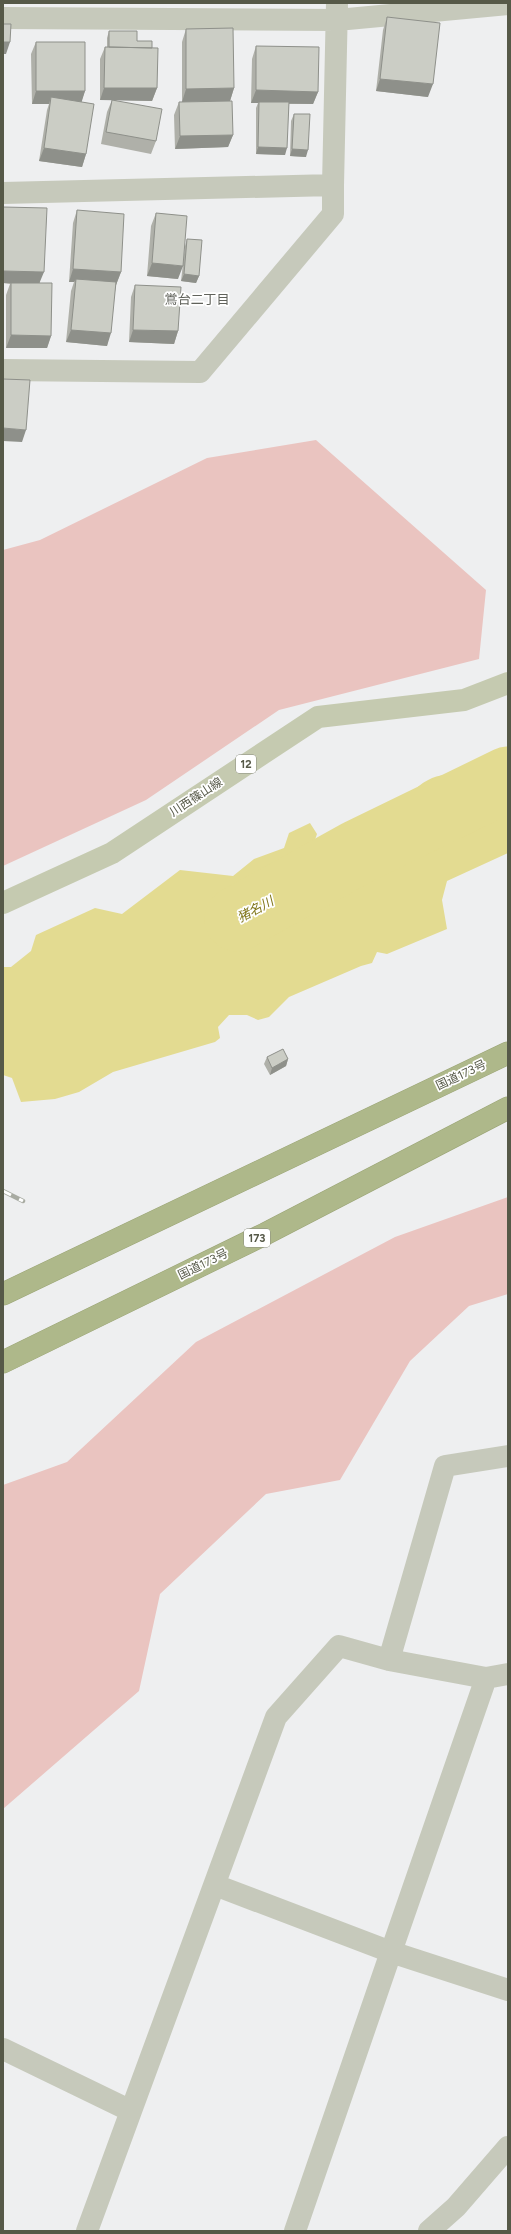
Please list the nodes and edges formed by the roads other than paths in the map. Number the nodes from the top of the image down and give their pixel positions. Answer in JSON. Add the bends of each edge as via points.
{"nodes":[{"id":1,"x":508,"y":4,"type":"edge"},
{"id":2,"x":337,"y":11,"type":"edge"},
{"id":3,"x":3,"y":18,"type":"edge"},
{"id":4,"x":333,"y":185,"type":"junction"},
{"id":5,"x":3,"y":193,"type":"edge"},
{"id":6,"x":3,"y":370,"type":"edge"},
{"id":7,"x":508,"y":683,"type":"edge"},
{"id":8,"x":3,"y":903,"type":"edge"},
{"id":9,"x":508,"y":1053,"type":"edge"},
{"id":10,"x":508,"y":1108,"type":"edge"},
{"id":11,"x":3,"y":1294,"type":"edge"},
{"id":12,"x":3,"y":1362,"type":"edge"},
{"id":13,"x":508,"y":1456,"type":"edge"},
{"id":14,"x":389,"y":1660,"type":"junction"},
{"id":15,"x":508,"y":1674,"type":"edge"},
{"id":16,"x":486,"y":1678,"type":"junction"},
{"id":17,"x":215,"y":1885,"type":"junction"},
{"id":18,"x":391,"y":1952,"type":"junction"},
{"id":19,"x":508,"y":1990,"type":"edge"},
{"id":20,"x":3,"y":2049,"type":"edge"},
{"id":21,"x":131,"y":2111,"type":"junction"},
{"id":22,"x":508,"y":2147,"type":"edge"},
{"id":23,"x":87,"y":2231,"type":"edge"},
{"id":24,"x":295,"y":2231,"type":"edge"},
{"id":25,"x":429,"y":2231,"type":"edge"}],
"edges":[{"from":1,"to":2,"type":"street"},
{"from":2,"to":3,"type":"street"},
{"from":2,"to":4,"type":"street"},
{"from":4,"to":5,"type":"street"},
{"from":4,"to":6,"type":"street","via":[[333,214],[200,372]]},
{"from":7,"to":8,"type":"main road","name":"川西篠山線","number":"12","via":[[464,700],[318,717],[112,853]]},
{"from":9,"to":11,"type":"highway","name":"国道173号"},
{"from":10,"to":12,"type":"highway","name":"国道173号","number":"173","via":[[265,1234]]},
{"from":13,"to":14,"type":"street","via":[[445,1466]]},
{"from":14,"to":16,"type":"street"},
{"from":14,"to":17,"type":"street","via":[[339,1646],[276,1717]]},
{"from":15,"to":16,"type":"street"},
{"from":16,"to":18,"type":"street"},
{"from":17,"to":18,"type":"street"},
{"from":17,"to":21,"type":"street"},
{"from":18,"to":19,"type":"street"},
{"from":18,"to":24,"type":"street"},
{"from":20,"to":21,"type":"street"},
{"from":21,"to":23,"type":"street"},
{"from":22,"to":25,"type":"street","via":[[456,2207]]}]}
